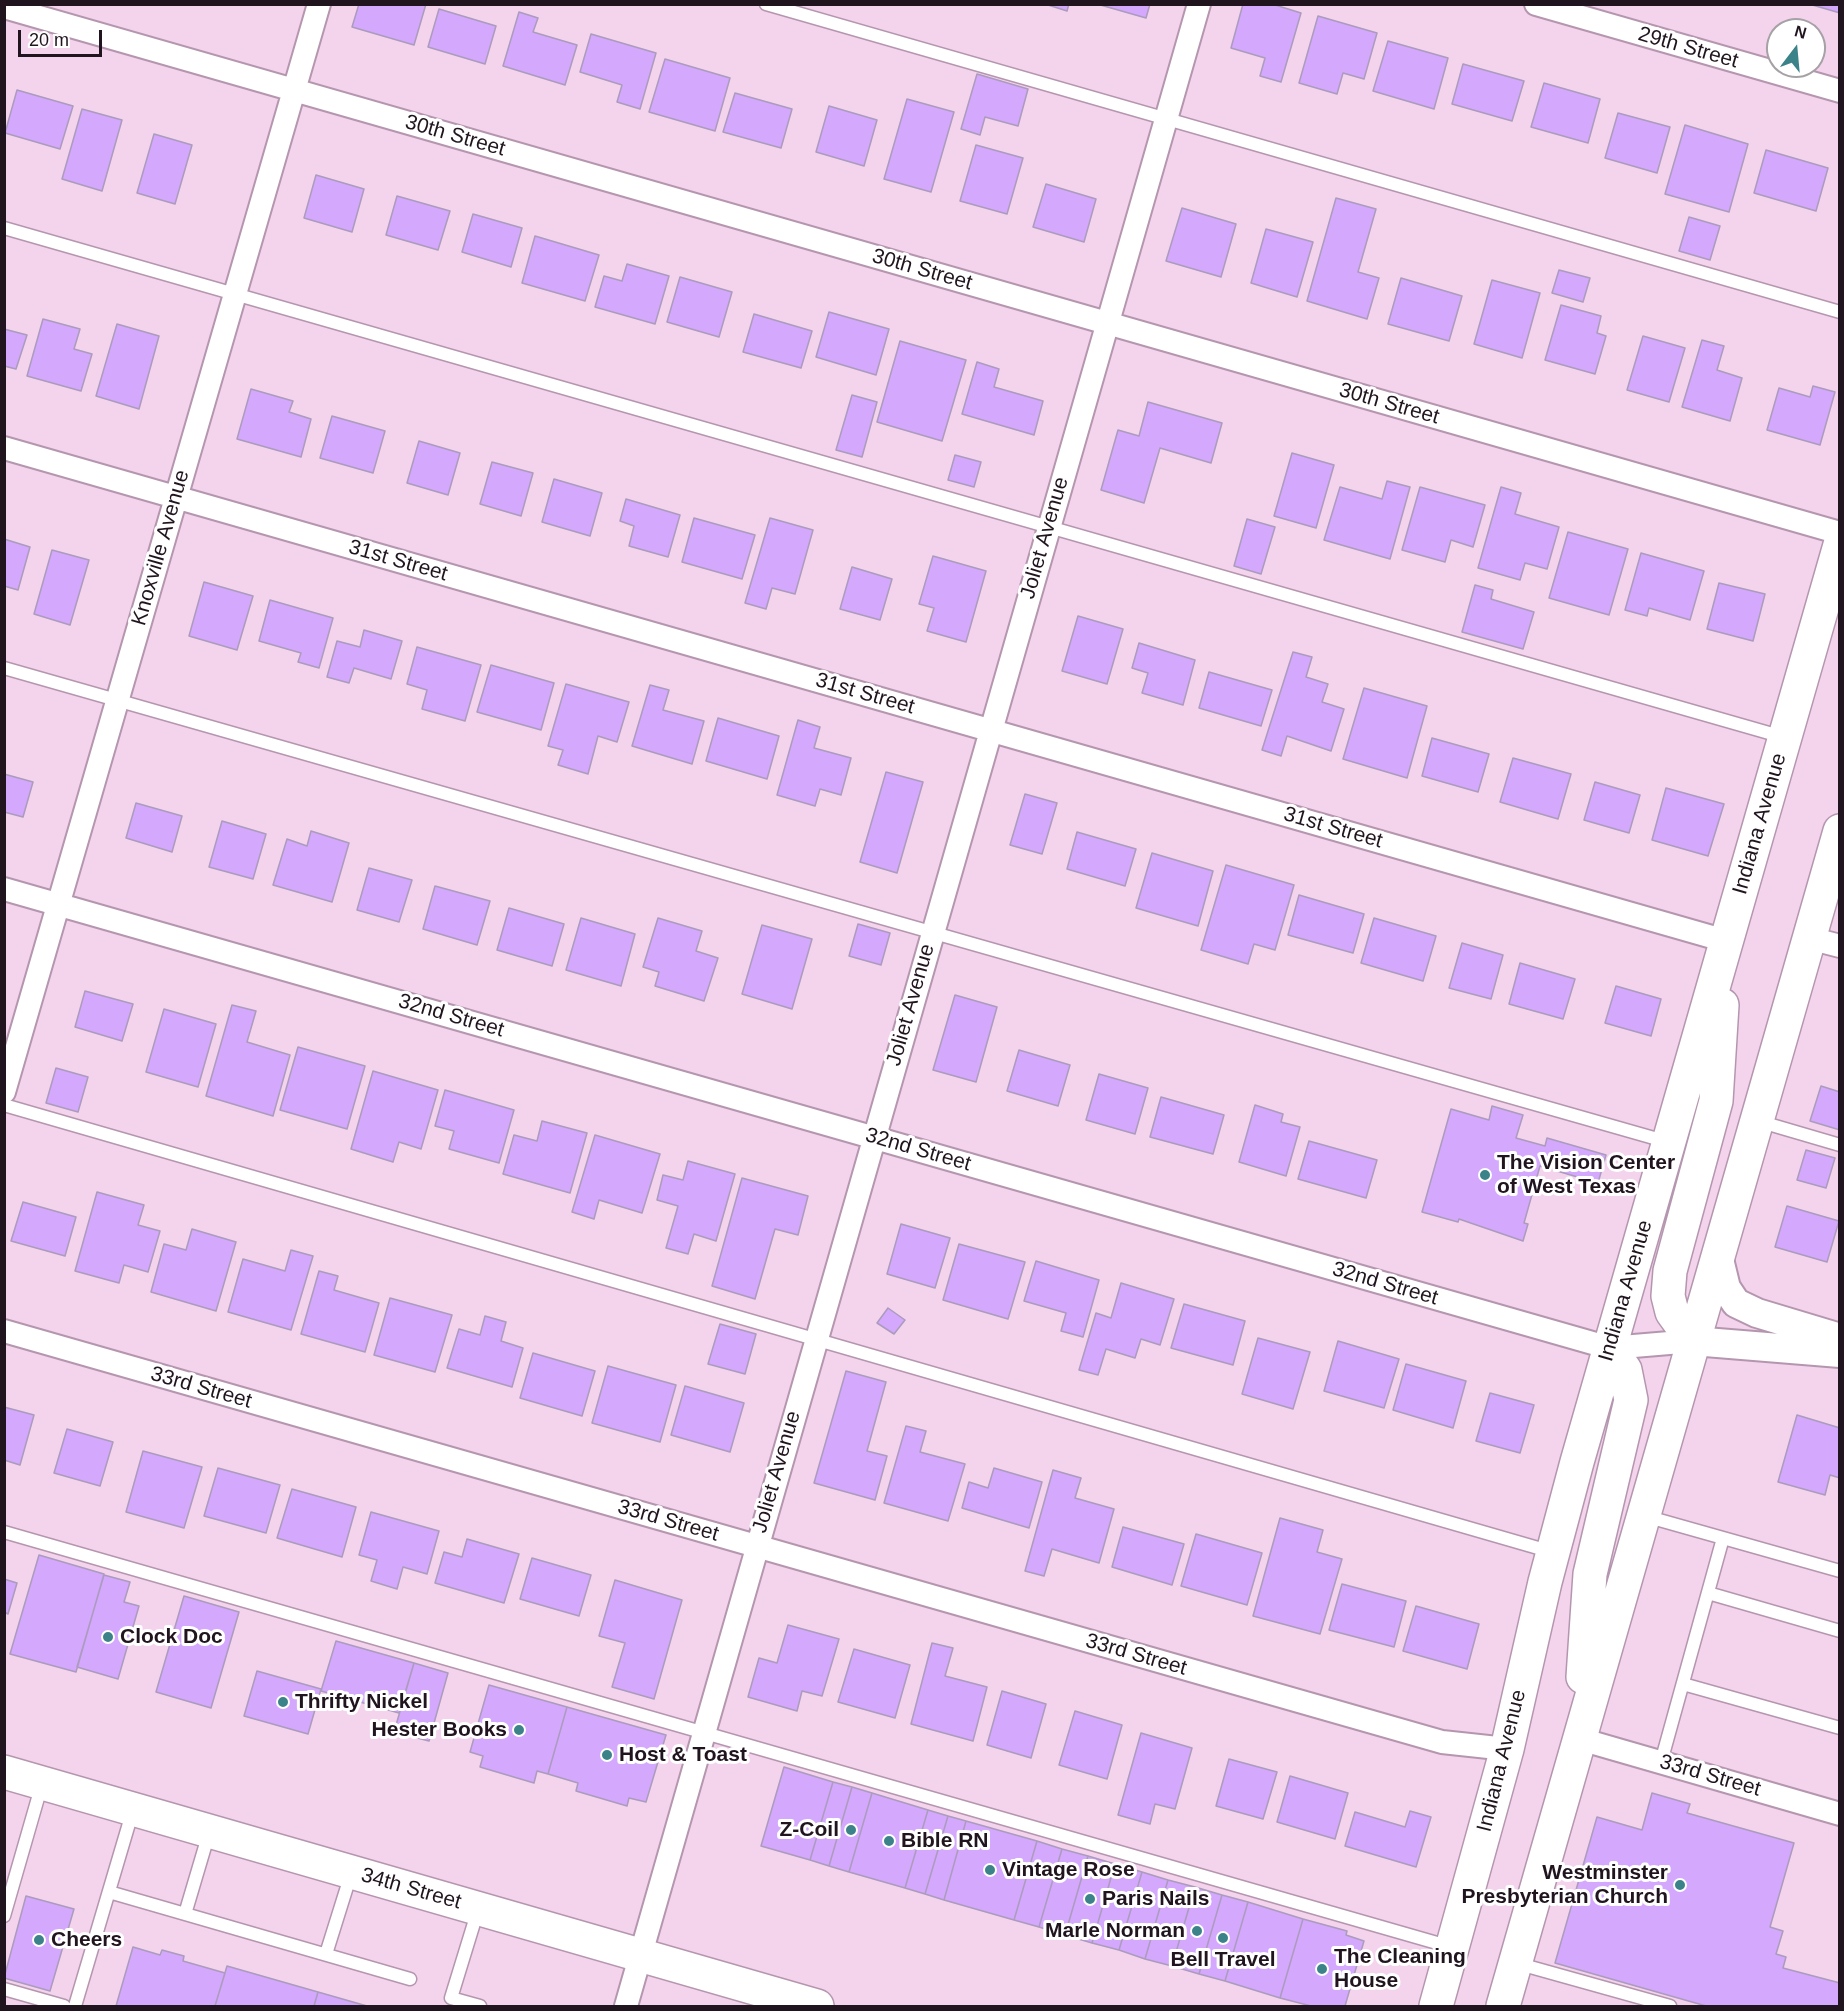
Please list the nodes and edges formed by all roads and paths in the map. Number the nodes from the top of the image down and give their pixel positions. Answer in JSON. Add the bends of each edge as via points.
{"nodes":[{"id":1,"x":319,"y":4,"type":"edge"},
{"id":2,"x":766,"y":4,"type":"edge"},
{"id":3,"x":1198,"y":4,"type":"edge"},
{"id":4,"x":1536,"y":4,"type":"edge"},
{"id":5,"x":4,"y":7,"type":"edge"},
{"id":6,"x":294,"y":90,"type":"junction"},
{"id":7,"x":1839,"y":91,"type":"edge"},
{"id":8,"x":1165,"y":120,"type":"junction"},
{"id":9,"x":4,"y":228,"type":"edge"},
{"id":10,"x":235,"y":294,"type":"junction"},
{"id":11,"x":1839,"y":312,"type":"edge"},
{"id":12,"x":1107,"y":323,"type":"junction"},
{"id":13,"x":4,"y":448,"type":"edge"},
{"id":14,"x":176,"y":497,"type":"junction"},
{"id":15,"x":1049,"y":525,"type":"junction"},
{"id":16,"x":1839,"y":533,"type":"edge"},
{"id":17,"x":1839,"y":545,"type":"edge"},
{"id":18,"x":4,"y":668,"type":"edge"},
{"id":19,"x":117,"y":700,"type":"junction"},
{"id":20,"x":990,"y":730,"type":"junction"},
{"id":21,"x":1784,"y":737,"type":"junction"},
{"id":22,"x":1839,"y":831,"type":"edge"},
{"id":23,"x":4,"y":889,"type":"edge"},
{"id":24,"x":58,"y":904,"type":"junction"},
{"id":25,"x":932,"y":933,"type":"junction"},
{"id":26,"x":1726,"y":941,"type":"junction"},
{"id":27,"x":1824,"y":942,"type":"edge"},
{"id":28,"x":4,"y":1092,"type":"edge"},
{"id":29,"x":4,"y":1105,"type":"edge"},
{"id":30,"x":1757,"y":1121,"type":"junction"},
{"id":31,"x":873,"y":1137,"type":"junction"},
{"id":32,"x":1669,"y":1142,"type":"junction"},
{"id":33,"x":1839,"y":1145,"type":"edge"},
{"id":34,"x":1718,"y":1255,"type":"junction"},
{"id":35,"x":4,"y":1332,"type":"edge"},
{"id":36,"x":1839,"y":1338,"type":"edge"},
{"id":37,"x":815,"y":1340,"type":"junction"},
{"id":38,"x":1693,"y":1341,"type":"junction"},
{"id":39,"x":1610,"y":1348,"type":"junction"},
{"id":40,"x":1839,"y":1353,"type":"edge"},
{"id":41,"x":1644,"y":1515,"type":"junction"},
{"id":42,"x":4,"y":1532,"type":"edge"},
{"id":43,"x":1723,"y":1538,"type":"junction"},
{"id":44,"x":756,"y":1546,"type":"junction"},
{"id":45,"x":1553,"y":1552,"type":"junction"},
{"id":46,"x":1839,"y":1571,"type":"edge"},
{"id":47,"x":1708,"y":1593,"type":"junction"},
{"id":48,"x":1839,"y":1631,"type":"edge"},
{"id":49,"x":1683,"y":1684,"type":"junction"},
{"id":50,"x":1839,"y":1728,"type":"edge"},
{"id":51,"x":703,"y":1734,"type":"junction"},
{"id":52,"x":1580,"y":1739,"type":"junction"},
{"id":53,"x":1508,"y":1749,"type":"junction"},
{"id":54,"x":1661,"y":1762,"type":"junction"},
{"id":55,"x":4,"y":1772,"type":"edge"},
{"id":56,"x":43,"y":1783,"type":"junction"},
{"id":57,"x":133,"y":1809,"type":"junction"},
{"id":58,"x":1839,"y":1814,"type":"edge"},
{"id":59,"x":210,"y":1832,"type":"junction"},
{"id":60,"x":352,"y":1872,"type":"junction"},
{"id":61,"x":109,"y":1892,"type":"junction"},
{"id":62,"x":478,"y":1909,"type":"junction"},
{"id":63,"x":185,"y":1914,"type":"junction"},
{"id":64,"x":4,"y":1916,"type":"edge"},
{"id":65,"x":1452,"y":1947,"type":"junction"},
{"id":66,"x":326,"y":1954,"type":"junction"},
{"id":67,"x":640,"y":1956,"type":"junction"},
{"id":68,"x":1516,"y":1963,"type":"junction"},
{"id":69,"x":411,"y":1979,"type":"dead end"},
{"id":70,"x":4,"y":1989,"type":"edge"},
{"id":71,"x":64,"y":2007,"type":"edge"},
{"id":72,"x":75,"y":2007,"type":"edge"},
{"id":73,"x":480,"y":2007,"type":"edge"},
{"id":74,"x":626,"y":2007,"type":"edge"},
{"id":75,"x":818,"y":2007,"type":"edge"},
{"id":76,"x":1436,"y":2007,"type":"edge"},
{"id":77,"x":1503,"y":2007,"type":"edge"},
{"id":78,"x":1670,"y":2007,"type":"edge"}],
"edges":[{"from":1,"to":6,"type":"street","name":"Knoxville Avenue"},
{"from":2,"to":8,"type":"lane"},
{"from":3,"to":8,"type":"street","name":"Joliet Avenue"},
{"from":4,"to":7,"type":"street","name":"29th Street"},
{"from":5,"to":6,"type":"street","name":"30th Street"},
{"from":6,"to":10,"type":"street","name":"Knoxville Avenue"},
{"from":6,"to":12,"type":"street","name":"30th Street"},
{"from":8,"to":11,"type":"lane"},
{"from":8,"to":12,"type":"street","name":"Joliet Avenue"},
{"from":9,"to":10,"type":"lane"},
{"from":10,"to":14,"type":"street","name":"Knoxville Avenue"},
{"from":10,"to":15,"type":"lane"},
{"from":12,"to":15,"type":"street","name":"Joliet Avenue"},
{"from":12,"to":16,"type":"street","name":"30th Street"},
{"from":13,"to":14,"type":"street","name":"31st Street"},
{"from":14,"to":19,"type":"street","name":"Knoxville Avenue"},
{"from":14,"to":20,"type":"street","name":"31st Street"},
{"from":15,"to":20,"type":"street","name":"Joliet Avenue"},
{"from":15,"to":21,"type":"lane"},
{"from":17,"to":21,"type":"main road","name":"Indiana Avenue"},
{"from":18,"to":19,"type":"lane"},
{"from":19,"to":24,"type":"street","name":"Knoxville Avenue"},
{"from":19,"to":25,"type":"lane"},
{"from":20,"to":25,"type":"street","name":"Joliet Avenue"},
{"from":20,"to":26,"type":"street","name":"31st Street"},
{"from":21,"to":26,"type":"main road","name":"Indiana Avenue"},
{"from":22,"to":27,"type":"main road"},
{"from":23,"to":24,"type":"street","name":"32nd Street"},
{"from":24,"to":28,"type":"street","name":"Knoxville Avenue"},
{"from":24,"to":31,"type":"street","name":"32nd Street"},
{"from":25,"to":31,"type":"street","name":"Joliet Avenue"},
{"from":25,"to":32,"type":"lane"},
{"from":26,"to":32,"type":"main road","name":"Indiana Avenue"},
{"from":26,"to":38,"type":"main road","via":[[1716,1101],[1670,1272],[1668,1296],[1672,1312]]},
{"from":27,"to":30,"type":"main road"},
{"from":29,"to":37,"type":"lane"},
{"from":30,"to":33,"type":"lane"},
{"from":30,"to":34,"type":"main road"},
{"from":31,"to":37,"type":"street","name":"Joliet Avenue"},
{"from":31,"to":39,"type":"street","name":"32nd Street"},
{"from":32,"to":39,"type":"main road","name":"Indiana Avenue"},
{"from":34,"to":36,"type":"street","via":[[1726,1288],[1736,1303]]},
{"from":34,"to":38,"type":"main road"},
{"from":35,"to":44,"type":"street","name":"33rd Street"},
{"from":37,"to":44,"type":"street","name":"Joliet Avenue"},
{"from":37,"to":45,"type":"lane"},
{"from":38,"to":39,"type":"street","name":"32nd Street"},
{"from":38,"to":40,"type":"street","name":"32nd Street"},
{"from":38,"to":41,"type":"main road"},
{"from":39,"to":45,"type":"main road","name":"Indiana Avenue"},
{"from":39,"to":52,"type":"main road","via":[[1625,1370],[1631,1400],[1590,1574]]},
{"from":41,"to":43,"type":"lane"},
{"from":41,"to":52,"type":"main road"},
{"from":42,"to":51,"type":"lane"},
{"from":43,"to":46,"type":"lane"},
{"from":43,"to":47,"type":"lane"},
{"from":44,"to":51,"type":"street","name":"Joliet Avenue"},
{"from":44,"to":53,"type":"street","name":"33rd Street","via":[[1442,1742]]},
{"from":45,"to":53,"type":"main road","name":"Indiana Avenue"},
{"from":47,"to":48,"type":"lane"},
{"from":47,"to":49,"type":"lane"},
{"from":49,"to":50,"type":"lane"},
{"from":49,"to":54,"type":"lane"},
{"from":51,"to":65,"type":"lane"},
{"from":51,"to":67,"type":"street","name":"Joliet Avenue"},
{"from":52,"to":54,"type":"street","name":"33rd Street"},
{"from":52,"to":68,"type":"main road"},
{"from":53,"to":65,"type":"main road","name":"Indiana Avenue"},
{"from":54,"to":58,"type":"street","name":"33rd Street"},
{"from":55,"to":56,"type":"main road","name":"34th Street"},
{"from":56,"to":57,"type":"main road","name":"34th Street"},
{"from":56,"to":64,"type":"lane"},
{"from":57,"to":59,"type":"main road","name":"34th Street"},
{"from":57,"to":61,"type":"lane"},
{"from":59,"to":60,"type":"main road","name":"34th Street"},
{"from":59,"to":63,"type":"lane"},
{"from":60,"to":62,"type":"main road","name":"34th Street"},
{"from":60,"to":66,"type":"lane"},
{"from":61,"to":63,"type":"lane"},
{"from":61,"to":72,"type":"lane"},
{"from":62,"to":67,"type":"main road","name":"34th Street"},
{"from":62,"to":73,"type":"lane","via":[[451,1998]]},
{"from":63,"to":66,"type":"lane"},
{"from":65,"to":76,"type":"main road","name":"Indiana Avenue"},
{"from":66,"to":69,"type":"lane"},
{"from":67,"to":74,"type":"street","name":"Joliet Avenue"},
{"from":67,"to":75,"type":"main road","name":"34th Street"},
{"from":68,"to":77,"type":"main road"},
{"from":68,"to":78,"type":"lane"},
{"from":70,"to":71,"type":"lane"}]}
